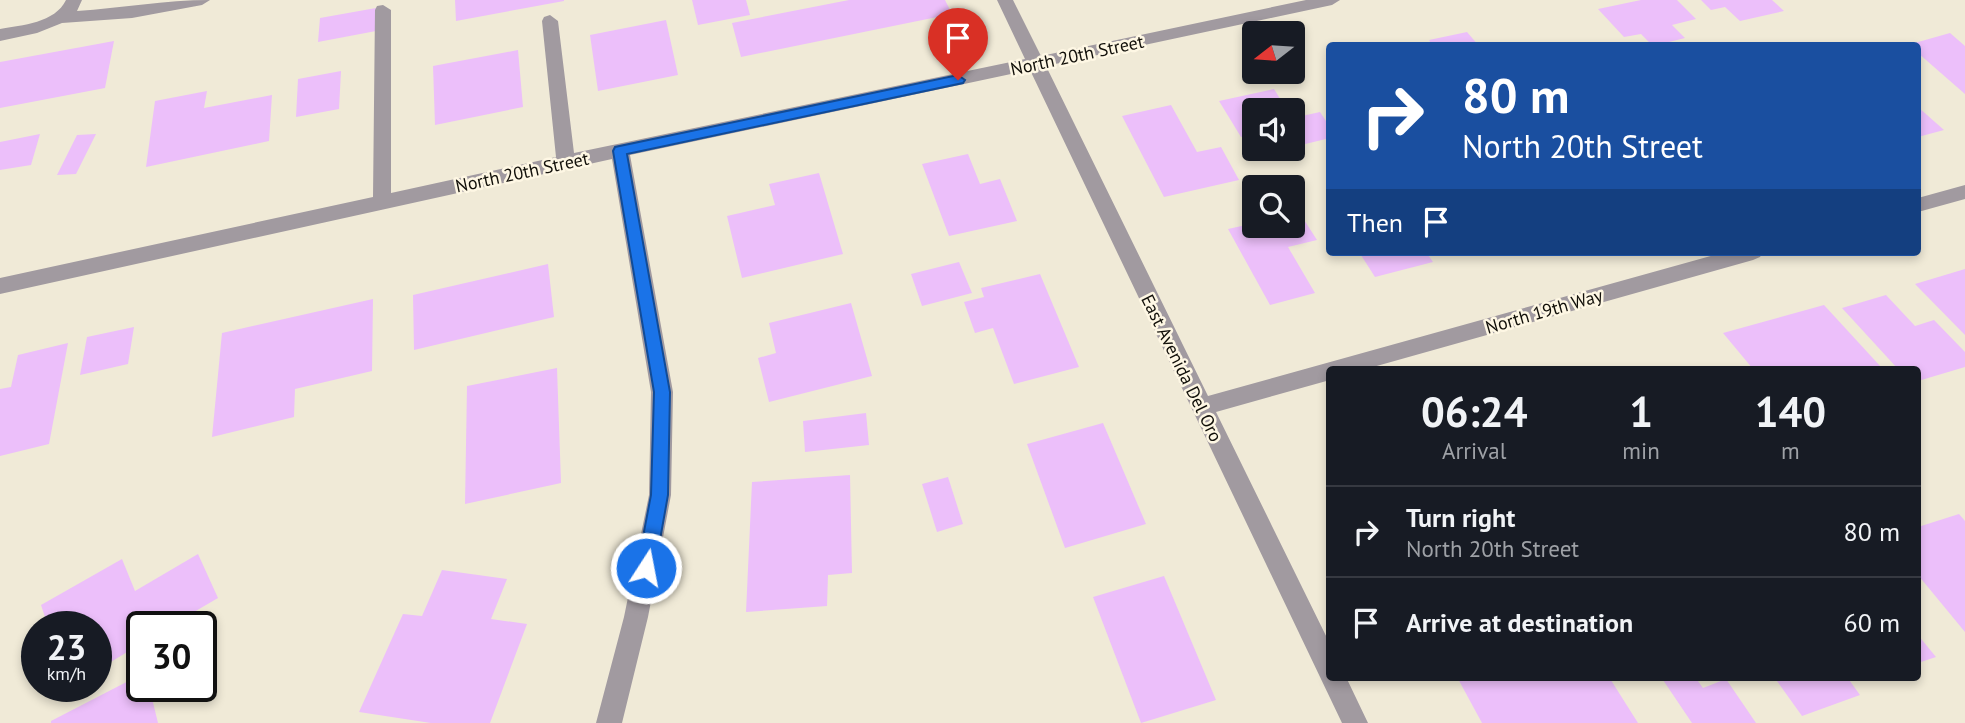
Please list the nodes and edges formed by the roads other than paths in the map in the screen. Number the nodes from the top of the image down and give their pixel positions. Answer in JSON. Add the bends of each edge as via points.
{"nodes":[{"id":1,"x":74,"y":0,"type":"edge"},
{"id":2,"x":202,"y":0,"type":"edge"},
{"id":3,"x":1005,"y":0,"type":"edge"},
{"id":4,"x":1332,"y":0,"type":"edge"},
{"id":5,"x":383,"y":10,"type":"dead end"},
{"id":6,"x":58,"y":18,"type":"junction"},
{"id":7,"x":550,"y":21,"type":"dead end"},
{"id":8,"x":0,"y":35,"type":"edge"},
{"id":9,"x":1036,"y":64,"type":"junction"},
{"id":10,"x":620,"y":151,"type":"junction"},
{"id":11,"x":566,"y":162,"type":"junction"},
{"id":12,"x":1965,"y":192,"type":"edge"},
{"id":13,"x":382,"y":203,"type":"junction"},
{"id":14,"x":1921,"y":204,"type":"edge"},
{"id":15,"x":1739,"y":256,"type":"edge"},
{"id":16,"x":0,"y":286,"type":"edge"},
{"id":17,"x":1347,"y":366,"type":"edge"},
{"id":18,"x":1326,"y":372,"type":"edge"},
{"id":19,"x":1201,"y":407,"type":"junction"},
{"id":20,"x":1326,"y":663,"type":"edge"},
{"id":21,"x":1335,"y":681,"type":"edge"},
{"id":22,"x":609,"y":723,"type":"edge"},
{"id":23,"x":1355,"y":723,"type":"edge"}],
"edges":[{"from":1,"to":6,"type":"street"},
{"from":2,"to":6,"type":"street","via":[[132,13]]},
{"from":3,"to":9,"type":"street","name":"East Avenida Del Oro"},
{"from":4,"to":9,"type":"street","name":"North 20th Street"},
{"from":5,"to":13,"type":"street"},
{"from":6,"to":8,"type":"street"},
{"from":7,"to":11,"type":"street"},
{"from":9,"to":10,"type":"street","name":"North 20th Street"},
{"from":9,"to":19,"type":"street","name":"East Avenida Del Oro"},
{"from":10,"to":11,"type":"street","name":"North 20th Street"},
{"from":10,"to":22,"type":"street","via":[[662,392],[660,495]]},
{"from":11,"to":13,"type":"street","name":"North 20th Street"},
{"from":12,"to":14,"type":"street"},
{"from":13,"to":16,"type":"street","name":"North 20th Street"},
{"from":15,"to":17,"type":"street","name":"North 19th Way"},
{"from":18,"to":19,"type":"street"},
{"from":19,"to":20,"type":"street","name":"East Avenida Del Oro"},
{"from":21,"to":23,"type":"street"}]}
